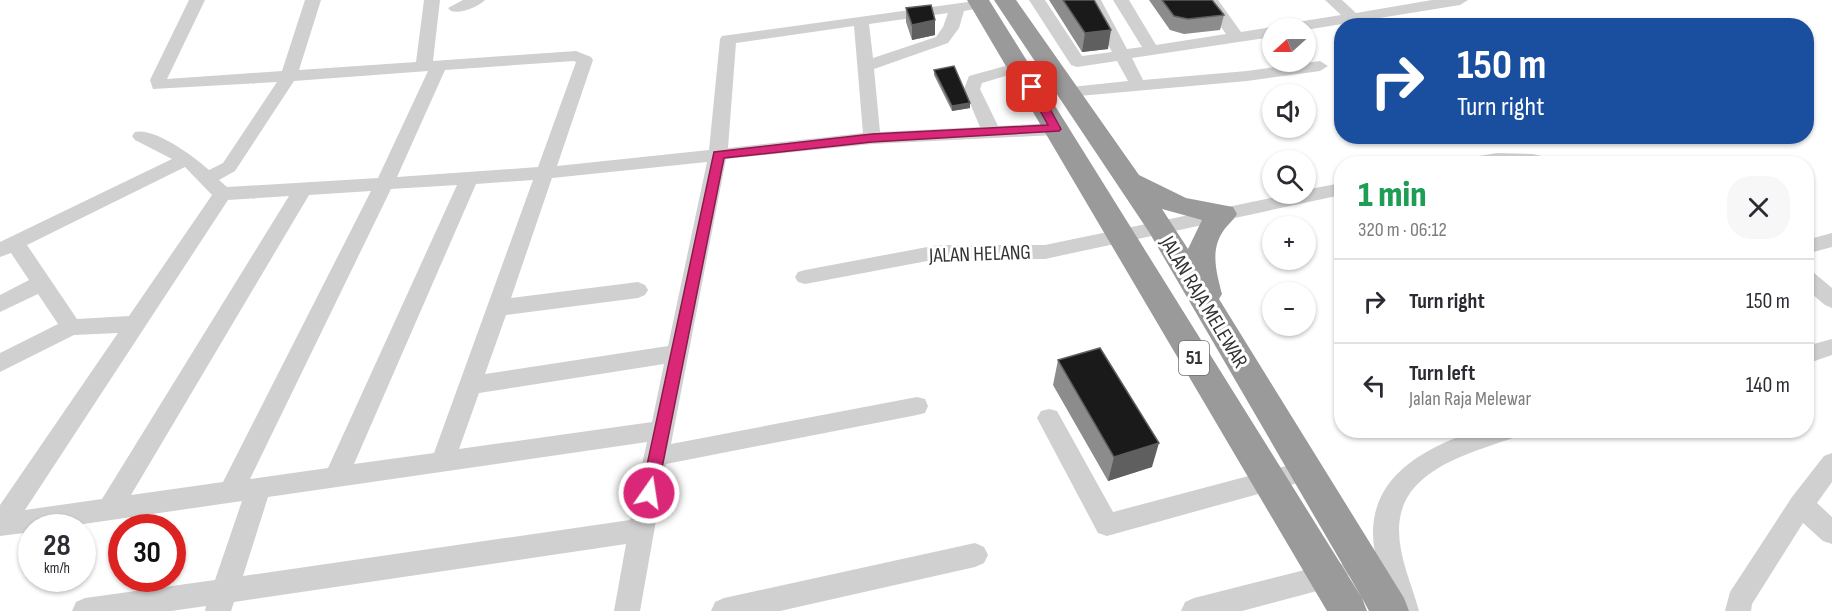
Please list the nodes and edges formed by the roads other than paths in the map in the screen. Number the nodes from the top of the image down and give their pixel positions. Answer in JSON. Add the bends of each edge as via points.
{"nodes":[{"id":1,"x":197,"y":0,"type":"edge"},
{"id":2,"x":313,"y":0,"type":"edge"},
{"id":3,"x":432,"y":0,"type":"edge"},
{"id":4,"x":477,"y":0,"type":"edge"},
{"id":5,"x":1005,"y":0,"type":"edge"},
{"id":6,"x":1037,"y":0,"type":"edge"},
{"id":7,"x":1093,"y":0,"type":"edge"},
{"id":8,"x":1121,"y":0,"type":"edge"},
{"id":9,"x":1210,"y":0,"type":"edge"},
{"id":10,"x":1333,"y":0,"type":"edge"},
{"id":11,"x":1460,"y":0,"type":"edge"},
{"id":12,"x":971,"y":4,"type":"edge"},
{"id":13,"x":456,"y":8,"type":"dead end"},
{"id":14,"x":1353,"y":18,"type":"joint"},
{"id":15,"x":1334,"y":21,"type":"edge"},
{"id":16,"x":861,"y":22,"type":"junction"},
{"id":17,"x":1316,"y":24,"type":"edge"},
{"id":18,"x":1262,"y":34,"type":"edge"},
{"id":19,"x":1237,"y":38,"type":"junction"},
{"id":20,"x":1152,"y":51,"type":"junction"},
{"id":21,"x":1123,"y":56,"type":"junction"},
{"id":22,"x":1097,"y":59,"type":"junction"},
{"id":23,"x":432,"y":66,"type":"junction"},
{"id":24,"x":865,"y":66,"type":"junction"},
{"id":25,"x":1320,"y":66,"type":"dead end"},
{"id":26,"x":1020,"y":67,"type":"junction"},
{"id":27,"x":289,"y":76,"type":"junction"},
{"id":28,"x":1138,"y":85,"type":"junction"},
{"id":29,"x":1111,"y":88,"type":"junction"},
{"id":30,"x":1068,"y":92,"type":"junction"},
{"id":31,"x":1055,"y":129,"type":"junction"},
{"id":32,"x":991,"y":130,"type":"junction"},
{"id":33,"x":141,"y":136,"type":"dead end"},
{"id":34,"x":872,"y":138,"type":"junction"},
{"id":35,"x":718,"y":154,"type":"junction"},
{"id":36,"x":187,"y":159,"type":"junction"},
{"id":37,"x":1121,"y":171,"type":"junction"},
{"id":38,"x":546,"y":173,"type":"junction"},
{"id":39,"x":469,"y":178,"type":"junction"},
{"id":40,"x":384,"y":184,"type":"junction"},
{"id":41,"x":215,"y":187,"type":"junction"},
{"id":42,"x":303,"y":189,"type":"junction"},
{"id":43,"x":1334,"y":190,"type":"edge"},
{"id":44,"x":1223,"y":214,"type":"junction"},
{"id":45,"x":1160,"y":227,"type":"junction"},
{"id":46,"x":1119,"y":236,"type":"junction"},
{"id":47,"x":1832,"y":240,"type":"edge"},
{"id":48,"x":8,"y":246,"type":"edge"},
{"id":49,"x":1814,"y":246,"type":"edge"},
{"id":50,"x":806,"y":277,"type":"dead end"},
{"id":51,"x":42,"y":283,"type":"junction"},
{"id":52,"x":1814,"y":284,"type":"edge"},
{"id":53,"x":638,"y":290,"type":"dead end"},
{"id":54,"x":1832,"y":300,"type":"edge"},
{"id":55,"x":0,"y":304,"type":"edge"},
{"id":56,"x":498,"y":308,"type":"junction"},
{"id":57,"x":1214,"y":320,"type":"junction"},
{"id":58,"x":135,"y":324,"type":"junction"},
{"id":59,"x":71,"y":327,"type":"junction"},
{"id":60,"x":679,"y":353,"type":"junction"},
{"id":61,"x":0,"y":363,"type":"edge"},
{"id":62,"x":470,"y":385,"type":"junction"},
{"id":63,"x":917,"y":406,"type":"dead end"},
{"id":64,"x":1049,"y":418,"type":"dead end"},
{"id":65,"x":663,"y":430,"type":"junction"},
{"id":66,"x":1484,"y":438,"type":"edge"},
{"id":67,"x":658,"y":456,"type":"junction"},
{"id":68,"x":444,"y":462,"type":"junction"},
{"id":69,"x":1832,"y":463,"type":"edge"},
{"id":70,"x":1305,"y":471,"type":"junction"},
{"id":71,"x":336,"y":477,"type":"junction"},
{"id":72,"x":1269,"y":481,"type":"junction"},
{"id":73,"x":259,"y":488,"type":"junction"},
{"id":74,"x":231,"y":492,"type":"junction"},
{"id":75,"x":1801,"y":505,"type":"junction"},
{"id":76,"x":110,"y":510,"type":"junction"},
{"id":77,"x":1,"y":525,"type":"edge"},
{"id":78,"x":641,"y":530,"type":"junction"},
{"id":79,"x":1832,"y":533,"type":"edge"},
{"id":80,"x":975,"y":555,"type":"dead end"},
{"id":81,"x":1345,"y":572,"type":"junction"},
{"id":82,"x":221,"y":601,"type":"edge"},
{"id":83,"x":1265,"y":602,"type":"edge"},
{"id":84,"x":85,"y":611,"type":"edge"},
{"id":85,"x":627,"y":611,"type":"edge"},
{"id":86,"x":724,"y":611,"type":"edge"},
{"id":87,"x":1194,"y":611,"type":"edge"},
{"id":88,"x":1348,"y":611,"type":"edge"},
{"id":89,"x":1390,"y":611,"type":"edge"},
{"id":90,"x":1406,"y":611,"type":"edge"},
{"id":91,"x":1738,"y":611,"type":"edge"}],
"edges":[{"from":1,"to":27,"type":"street","via":[[159,85]]},
{"from":2,"to":27,"type":"street"},
{"from":3,"to":23,"type":"street"},
{"from":4,"to":13,"type":"street"},
{"from":5,"to":30,"type":"highway","name":"JALAN RAJA MELEWAR","number":"51"},
{"from":6,"to":22,"type":"street","via":[[1077,62]]},
{"from":7,"to":21,"type":"street"},
{"from":8,"to":20,"type":"street"},
{"from":9,"to":19,"type":"street"},
{"from":10,"to":14,"type":"street"},
{"from":11,"to":14,"type":"street"},
{"from":12,"to":16,"type":"street"},
{"from":12,"to":24,"type":"street","via":[[942,40]]},
{"from":12,"to":26,"type":"highway","name":"JALAN RAJA MELEWAR","number":"51"},
{"from":15,"to":17,"type":"street"},
{"from":16,"to":24,"type":"street"},
{"from":16,"to":35,"type":"street","via":[[728,39]]},
{"from":18,"to":19,"type":"street"},
{"from":19,"to":20,"type":"street"},
{"from":20,"to":21,"type":"street"},
{"from":21,"to":22,"type":"street"},
{"from":21,"to":28,"type":"street"},
{"from":22,"to":29,"type":"street"},
{"from":23,"to":27,"type":"street"},
{"from":23,"to":38,"type":"street","via":[[576,56],[585,60]]},
{"from":23,"to":40,"type":"street"},
{"from":24,"to":34,"type":"street"},
{"from":25,"to":28,"type":"street"},
{"from":26,"to":31,"type":"highway","name":"JALAN RAJA MELEWAR","number":"51"},
{"from":26,"to":32,"type":"street","via":[[975,80],[972,89]]},
{"from":27,"to":41,"type":"street"},
{"from":28,"to":29,"type":"street"},
{"from":29,"to":30,"type":"street"},
{"from":30,"to":37,"type":"highway","name":"JALAN RAJA MELEWAR","number":"51"},
{"from":31,"to":32,"type":"street"},
{"from":31,"to":46,"type":"highway","name":"JALAN RAJA MELEWAR","number":"51"},
{"from":32,"to":34,"type":"street"},
{"from":33,"to":36,"type":"street"},
{"from":34,"to":35,"type":"street"},
{"from":35,"to":38,"type":"street"},
{"from":35,"to":60,"type":"street"},
{"from":36,"to":41,"type":"street"},
{"from":36,"to":48,"type":"street"},
{"from":37,"to":44,"type":"highway","via":[[1161,200],[1182,208]]},
{"from":37,"to":45,"type":"highway","name":"JALAN RAJA MELEWAR","number":"51"},
{"from":38,"to":39,"type":"street"},
{"from":38,"to":56,"type":"street"},
{"from":39,"to":40,"type":"street"},
{"from":39,"to":71,"type":"street"},
{"from":40,"to":42,"type":"street"},
{"from":40,"to":74,"type":"street"},
{"from":41,"to":42,"type":"street"},
{"from":41,"to":58,"type":"street"},
{"from":42,"to":76,"type":"street"},
{"from":43,"to":44,"type":"street","name":"JALAN HELANG"},
{"from":44,"to":45,"type":"street","name":"JALAN HELANG"},
{"from":44,"to":57,"type":"highway","via":[[1203,240],[1199,263]]},
{"from":45,"to":46,"type":"street","name":"JALAN HELANG"},
{"from":45,"to":57,"type":"highway","name":"JALAN RAJA MELEWAR","number":"51"},
{"from":46,"to":50,"type":"street","name":"JALAN HELANG","via":[[1045,252],[938,252]]},
{"from":46,"to":72,"type":"highway","name":"JALAN RAJA MELEWAR","number":"51"},
{"from":47,"to":49,"type":"street"},
{"from":48,"to":51,"type":"street"},
{"from":51,"to":55,"type":"street"},
{"from":51,"to":59,"type":"street"},
{"from":52,"to":54,"type":"street"},
{"from":53,"to":56,"type":"street"},
{"from":56,"to":62,"type":"street"},
{"from":57,"to":70,"type":"highway","name":"JALAN RAJA MELEWAR","number":"51"},
{"from":58,"to":59,"type":"street"},
{"from":58,"to":77,"type":"street"},
{"from":59,"to":61,"type":"street"},
{"from":60,"to":62,"type":"street"},
{"from":60,"to":65,"type":"street"},
{"from":62,"to":68,"type":"street"},
{"from":63,"to":67,"type":"street"},
{"from":64,"to":72,"type":"street","via":[[1107,525]]},
{"from":65,"to":67,"type":"street"},
{"from":65,"to":68,"type":"street"},
{"from":66,"to":90,"type":"street","via":[[1419,468],[1402,482],[1387,511],[1386,532]]},
{"from":67,"to":78,"type":"street"},
{"from":68,"to":71,"type":"street"},
{"from":69,"to":75,"type":"street"},
{"from":70,"to":72,"type":"street"},
{"from":70,"to":81,"type":"highway","name":"JALAN RAJA MELEWAR","number":"51"},
{"from":71,"to":73,"type":"street"},
{"from":72,"to":81,"type":"highway","name":"JALAN RAJA MELEWAR","number":"51"},
{"from":73,"to":74,"type":"street"},
{"from":73,"to":82,"type":"street"},
{"from":74,"to":76,"type":"street"},
{"from":75,"to":79,"type":"street"},
{"from":75,"to":91,"type":"street","via":[[1739,601]]},
{"from":76,"to":77,"type":"street"},
{"from":78,"to":82,"type":"street"},
{"from":78,"to":85,"type":"street"},
{"from":80,"to":86,"type":"street"},
{"from":81,"to":83,"type":"street"},
{"from":81,"to":88,"type":"highway","name":"JALAN RAJA MELEWAR","number":"51"},
{"from":81,"to":89,"type":"highway","name":"JALAN RAJA MELEWAR","number":"51"},
{"from":82,"to":84,"type":"street"},
{"from":83,"to":87,"type":"street"}]}
